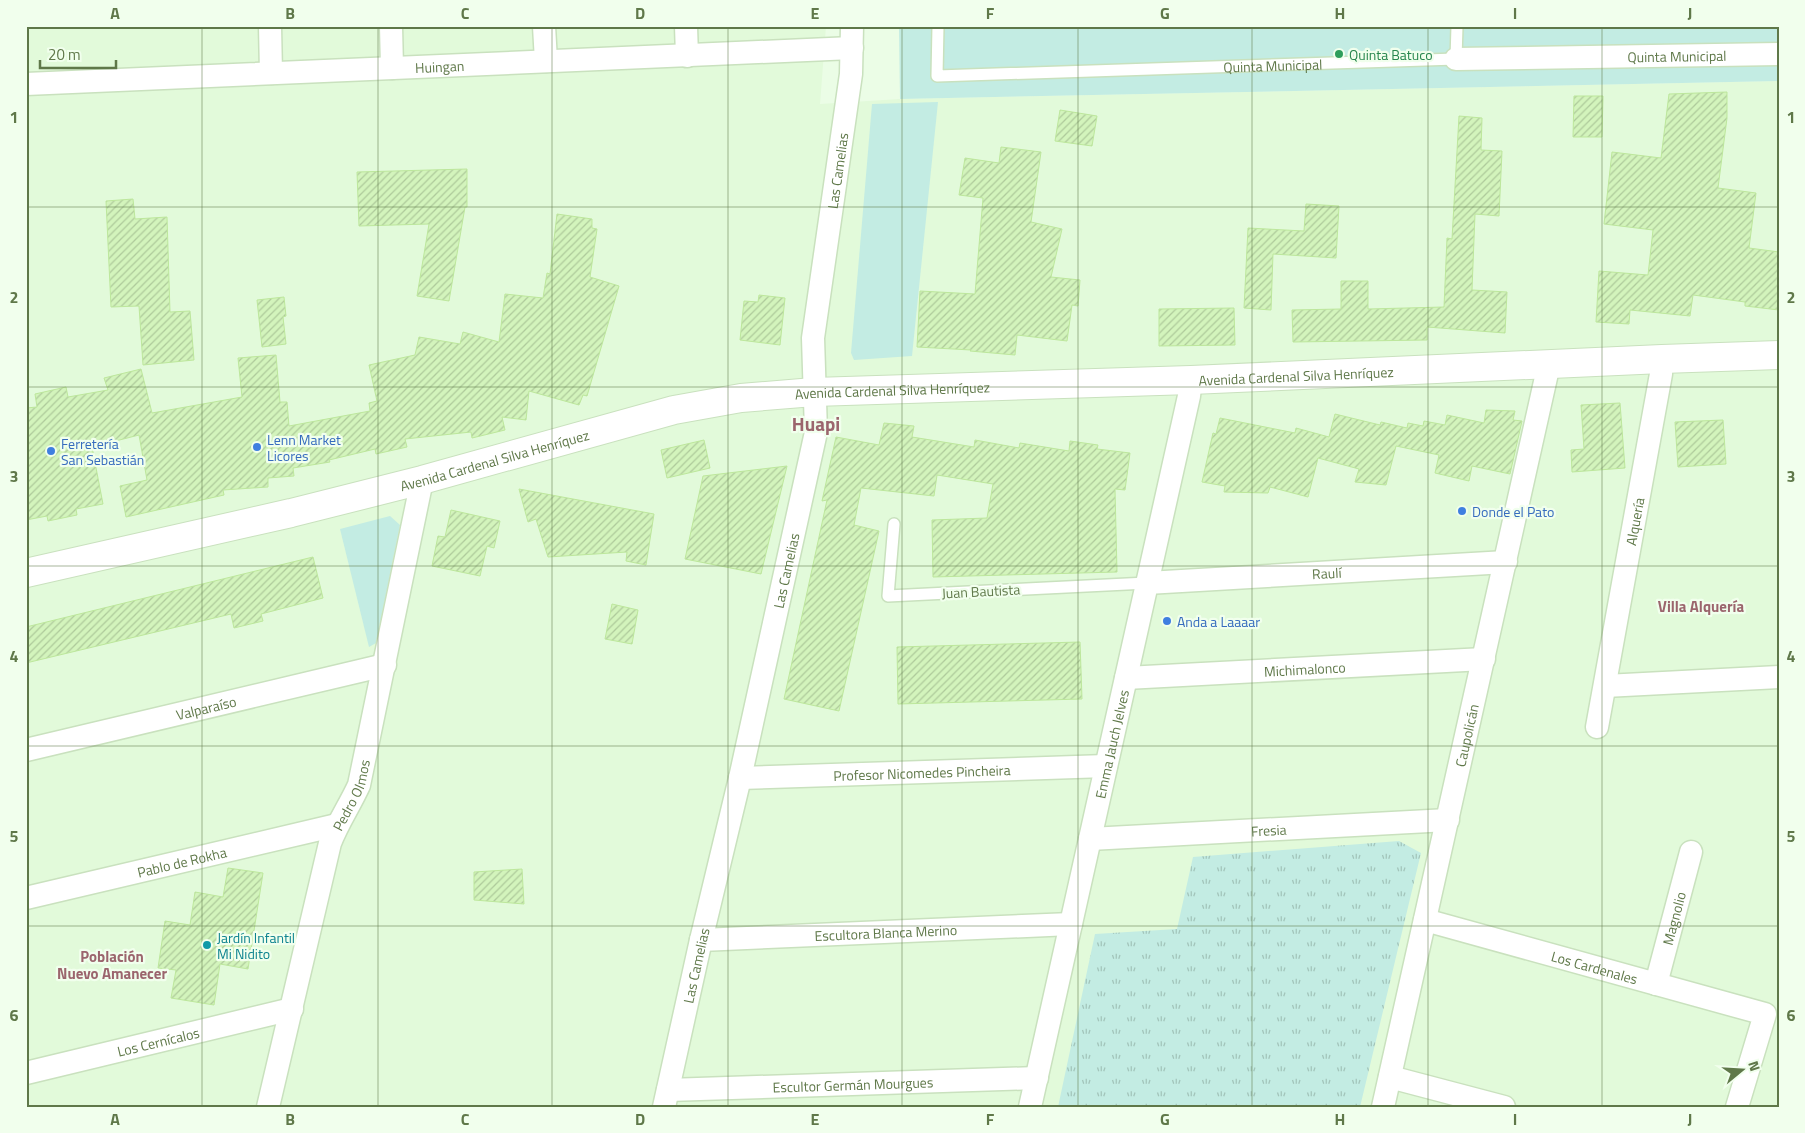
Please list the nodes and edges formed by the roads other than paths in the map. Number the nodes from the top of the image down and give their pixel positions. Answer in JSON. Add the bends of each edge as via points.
{"nodes":[{"id":1,"x":270,"y":26,"type":"edge"},
{"id":2,"x":391,"y":26,"type":"edge"},
{"id":3,"x":544,"y":26,"type":"edge"},
{"id":4,"x":686,"y":26,"type":"edge"},
{"id":5,"x":938,"y":26,"type":"edge"},
{"id":6,"x":1457,"y":26,"type":"edge"},
{"id":7,"x":852,"y":37,"type":"edge"},
{"id":8,"x":1779,"y":54,"type":"edge"},
{"id":9,"x":687,"y":56,"type":"junction"},
{"id":10,"x":1456,"y":59,"type":"junction"},
{"id":11,"x":546,"y":62,"type":"junction"},
{"id":12,"x":392,"y":68,"type":"junction"},
{"id":13,"x":271,"y":74,"type":"junction"},
{"id":14,"x":26,"y":84,"type":"edge"},
{"id":15,"x":1779,"y":355,"type":"edge"},
{"id":16,"x":1662,"y":359,"type":"junction"},
{"id":17,"x":1549,"y":364,"type":"junction"},
{"id":18,"x":1191,"y":380,"type":"junction"},
{"id":19,"x":814,"y":392,"type":"junction"},
{"id":20,"x":422,"y":480,"type":"junction"},
{"id":21,"x":894,"y":524,"type":"dead end"},
{"id":22,"x":1506,"y":562,"type":"junction"},
{"id":23,"x":26,"y":573,"type":"edge"},
{"id":24,"x":1147,"y":583,"type":"junction"},
{"id":25,"x":1484,"y":659,"type":"junction"},
{"id":26,"x":385,"y":665,"type":"junction"},
{"id":27,"x":1126,"y":678,"type":"junction"},
{"id":28,"x":1779,"y":678,"type":"edge"},
{"id":29,"x":1605,"y":686,"type":"junction"},
{"id":30,"x":1597,"y":727,"type":"dead end"},
{"id":31,"x":26,"y":750,"type":"edge"},
{"id":32,"x":1106,"y":766,"type":"junction"},
{"id":33,"x":740,"y":778,"type":"junction"},
{"id":34,"x":1448,"y":820,"type":"junction"},
{"id":35,"x":337,"y":825,"type":"junction"},
{"id":36,"x":1090,"y":839,"type":"junction"},
{"id":37,"x":1691,"y":852,"type":"dead end"},
{"id":38,"x":26,"y":898,"type":"edge"},
{"id":39,"x":1425,"y":920,"type":"junction"},
{"id":40,"x":1071,"y":924,"type":"junction"},
{"id":41,"x":701,"y":940,"type":"junction"},
{"id":42,"x":1656,"y":984,"type":"junction"},
{"id":43,"x":292,"y":1009,"type":"junction"},
{"id":44,"x":26,"y":1073,"type":"edge"},
{"id":45,"x":1390,"y":1077,"type":"junction"},
{"id":46,"x":1037,"y":1078,"type":"junction"},
{"id":47,"x":666,"y":1098,"type":"edge"},
{"id":48,"x":268,"y":1107,"type":"edge"},
{"id":49,"x":1030,"y":1107,"type":"edge"},
{"id":50,"x":1384,"y":1107,"type":"edge"},
{"id":51,"x":1504,"y":1107,"type":"edge"},
{"id":52,"x":1737,"y":1107,"type":"edge"}],
"edges":[{"from":1,"to":13,"type":"street"},
{"from":2,"to":12,"type":"street"},
{"from":3,"to":11,"type":"street"},
{"from":4,"to":9,"type":"street"},
{"from":5,"to":10,"type":"lane","name":"Quinta Municipal","via":[[936,76]]},
{"from":6,"to":10,"type":"lane"},
{"from":7,"to":9,"type":"street","name":"Huingan"},
{"from":7,"to":19,"type":"street","name":"Las Camelias","via":[[851,74],[814,327]]},
{"from":8,"to":10,"type":"street","name":"Quinta Municipal"},
{"from":9,"to":11,"type":"street","name":"Huingan"},
{"from":11,"to":12,"type":"street","name":"Huingan"},
{"from":12,"to":13,"type":"street","name":"Huingan"},
{"from":13,"to":14,"type":"street","name":"Huingan"},
{"from":15,"to":16,"type":"street","name":"Avenida Cardenal Silva Henríquez"},
{"from":16,"to":17,"type":"street","name":"Avenida Cardenal Silva Henríquez"},
{"from":16,"to":29,"type":"street","name":"Alquería"},
{"from":17,"to":18,"type":"street","name":"Avenida Cardenal Silva Henríquez"},
{"from":17,"to":22,"type":"street","name":"Caupolicán"},
{"from":18,"to":19,"type":"street","name":"Avenida Cardenal Silva Henríquez"},
{"from":18,"to":24,"type":"street","name":"Emma Jauch Jelves"},
{"from":19,"to":20,"type":"street","name":"Avenida Cardenal Silva Henríquez","via":[[741,398],[674,410]]},
{"from":19,"to":33,"type":"street","name":"Las Camelias","via":[[816,432]]},
{"from":20,"to":23,"type":"street","name":"Avenida Cardenal Silva Henríquez","via":[[229,528]]},
{"from":20,"to":26,"type":"street","name":"Pedro Olmos"},
{"from":21,"to":24,"type":"lane","name":"Juan Bautista","via":[[888,596]]},
{"from":22,"to":24,"type":"street","name":"Raulí"},
{"from":22,"to":25,"type":"street","name":"Caupolicán"},
{"from":24,"to":27,"type":"street","name":"Emma Jauch Jelves"},
{"from":25,"to":27,"type":"street","name":"Michimalonco"},
{"from":25,"to":34,"type":"street","name":"Caupolicán"},
{"from":26,"to":31,"type":"street","name":"Valparaíso"},
{"from":26,"to":35,"type":"street","name":"Pedro Olmos","via":[[359,785]]},
{"from":27,"to":32,"type":"street","name":"Emma Jauch Jelves"},
{"from":28,"to":29,"type":"street"},
{"from":29,"to":30,"type":"street","name":"Alquería"},
{"from":32,"to":33,"type":"street","name":"Profesor Nicomedes Pincheira"},
{"from":32,"to":36,"type":"street","name":"Emma Jauch Jelves"},
{"from":33,"to":41,"type":"street","name":"Las Camelias"},
{"from":34,"to":36,"type":"street","name":"Fresia"},
{"from":34,"to":39,"type":"street","name":"Caupolicán"},
{"from":35,"to":38,"type":"street","name":"Pablo de Rokha"},
{"from":35,"to":43,"type":"street","name":"Pedro Olmos","via":[[330,843]]},
{"from":36,"to":40,"type":"street","name":"Emma Jauch Jelves"},
{"from":37,"to":42,"type":"street","name":"Magnolio"},
{"from":39,"to":42,"type":"street","name":"Los Cardenales"},
{"from":39,"to":45,"type":"street","name":"Caupolicán"},
{"from":40,"to":41,"type":"street","name":"Escultora Blanca Merino"},
{"from":40,"to":46,"type":"street","name":"Emma Jauch Jelves"},
{"from":41,"to":47,"type":"street","name":"Las Camelias"},
{"from":42,"to":52,"type":"street","name":"Los Cardenales","via":[[1765,1014]]},
{"from":43,"to":44,"type":"street","name":"Los Cernícalos"},
{"from":43,"to":48,"type":"street","name":"Pedro Olmos"},
{"from":45,"to":50,"type":"street","name":"Caupolicán"},
{"from":45,"to":51,"type":"street"},
{"from":46,"to":47,"type":"street","name":"Escultor Germán Mourgues"},
{"from":46,"to":49,"type":"street","name":"Emma Jauch Jelves"}]}
